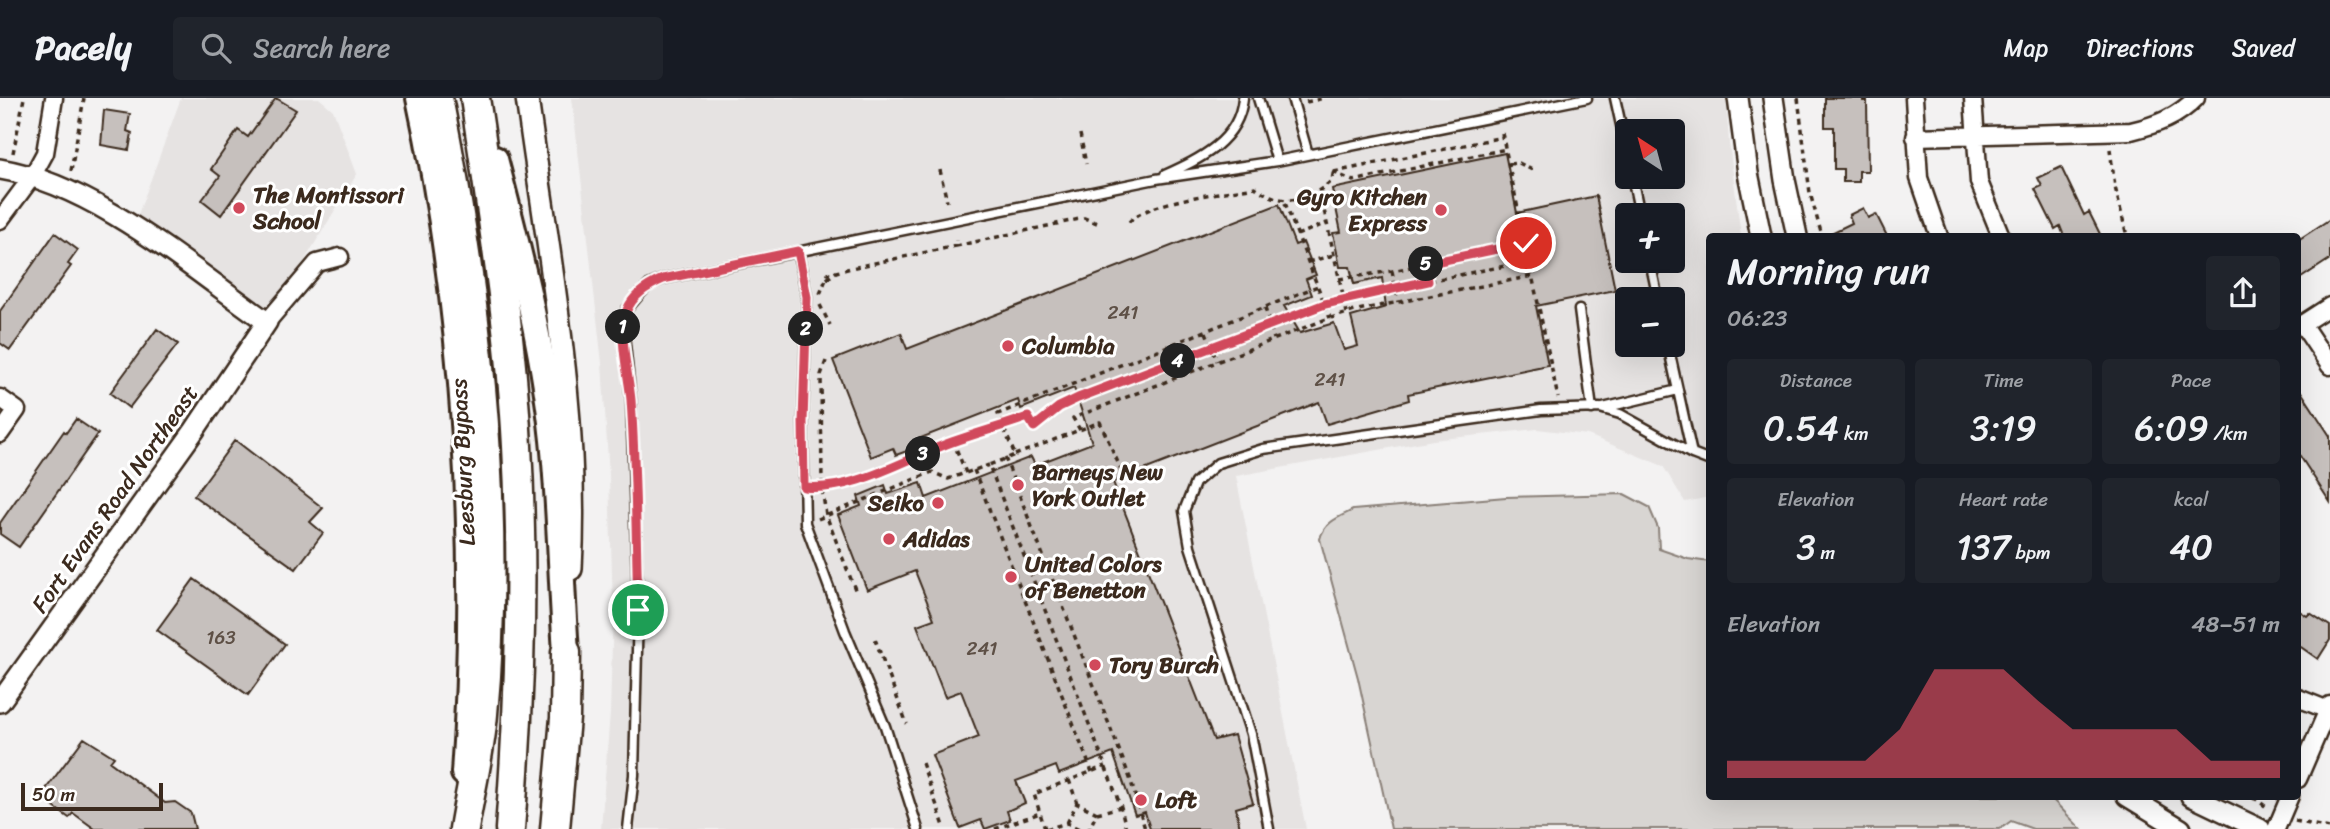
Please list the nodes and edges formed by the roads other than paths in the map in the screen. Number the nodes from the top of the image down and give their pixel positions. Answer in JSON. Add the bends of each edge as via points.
{"nodes":[{"id":1,"x":54,"y":98,"type":"edge"},
{"id":2,"x":419,"y":98,"type":"edge"},
{"id":3,"x":438,"y":98,"type":"edge"},
{"id":4,"x":477,"y":98,"type":"edge"},
{"id":5,"x":527,"y":98,"type":"edge"},
{"id":6,"x":1242,"y":98,"type":"edge"},
{"id":7,"x":1258,"y":98,"type":"edge"},
{"id":8,"x":1292,"y":98,"type":"edge"},
{"id":9,"x":1587,"y":98,"type":"edge"},
{"id":10,"x":1615,"y":98,"type":"edge"},
{"id":11,"x":1738,"y":98,"type":"edge"},
{"id":12,"x":1773,"y":98,"type":"edge"},
{"id":13,"x":1914,"y":98,"type":"edge"},
{"id":14,"x":1973,"y":98,"type":"edge"},
{"id":15,"x":2196,"y":98,"type":"edge"},
{"id":16,"x":1620,"y":119,"type":"edge"},
{"id":17,"x":1974,"y":135,"type":"junction"},
{"id":18,"x":1915,"y":136,"type":"junction"},
{"id":19,"x":1308,"y":154,"type":"junction"},
{"id":20,"x":4,"y":160,"type":"edge"},
{"id":21,"x":1277,"y":161,"type":"junction"},
{"id":22,"x":32,"y":177,"type":"junction"},
{"id":23,"x":1156,"y":180,"type":"junction"},
{"id":24,"x":0,"y":220,"type":"edge"},
{"id":25,"x":1760,"y":233,"type":"edge"},
{"id":26,"x":1796,"y":233,"type":"edge"},
{"id":27,"x":1938,"y":233,"type":"edge"},
{"id":28,"x":2000,"y":233,"type":"edge"},
{"id":29,"x":798,"y":251,"type":"junction"},
{"id":30,"x":340,"y":257,"type":"dead end"},
{"id":31,"x":2330,"y":306,"type":"edge"},
{"id":32,"x":1579,"y":310,"type":"dead end"},
{"id":33,"x":267,"y":322,"type":"junction"},
{"id":34,"x":1671,"y":357,"type":"edge"},
{"id":35,"x":2330,"y":366,"type":"edge"},
{"id":36,"x":1678,"y":390,"type":"junction"},
{"id":37,"x":0,"y":398,"type":"edge"},
{"id":38,"x":1596,"y":409,"type":"junction"},
{"id":39,"x":0,"y":435,"type":"edge"},
{"id":40,"x":1692,"y":454,"type":"junction"},
{"id":41,"x":1706,"y":459,"type":"edge"},
{"id":42,"x":566,"y":652,"type":"junction"},
{"id":43,"x":2301,"y":699,"type":"edge"},
{"id":44,"x":0,"y":702,"type":"edge"},
{"id":45,"x":2329,"y":707,"type":"edge"},
{"id":46,"x":2301,"y":772,"type":"edge"},
{"id":47,"x":2133,"y":800,"type":"edge"},
{"id":48,"x":2199,"y":800,"type":"edge"},
{"id":49,"x":2288,"y":800,"type":"edge"},
{"id":50,"x":462,"y":829,"type":"edge"},
{"id":51,"x":510,"y":829,"type":"edge"},
{"id":52,"x":555,"y":829,"type":"edge"},
{"id":53,"x":628,"y":829,"type":"edge"},
{"id":54,"x":918,"y":829,"type":"edge"},
{"id":55,"x":1269,"y":829,"type":"edge"},
{"id":56,"x":2181,"y":829,"type":"edge"},
{"id":57,"x":2260,"y":829,"type":"edge"},
{"id":58,"x":2276,"y":829,"type":"edge"}],
"edges":[{"from":1,"to":22,"type":"street","via":[[45,153]]},
{"from":2,"to":50,"type":"highway","name":"Leesburg Bypass","via":[[446,263],[468,522]]},
{"from":3,"to":50,"type":"highway","via":[[470,293],[485,458],[487,658],[483,717]]},
{"from":4,"to":42,"type":"highway","via":[[525,278],[541,360],[553,440]]},
{"from":4,"to":51,"type":"highway","via":[[517,444],[520,637]]},
{"from":5,"to":42,"type":"main road","via":[[570,432],[572,540]]},
{"from":6,"to":23,"type":"lane","via":[[1235,126],[1221,143],[1200,159]]},
{"from":7,"to":21,"type":"lane"},
{"from":8,"to":19,"type":"lane"},
{"from":9,"to":19,"type":"lane"},
{"from":10,"to":16,"type":"lane"},
{"from":11,"to":25,"type":"street"},
{"from":12,"to":26,"type":"street"},
{"from":13,"to":18,"type":"street"},
{"from":14,"to":17,"type":"street"},
{"from":15,"to":17,"type":"street","via":[[2177,114],[2131,131]]},
{"from":17,"to":18,"type":"street"},
{"from":17,"to":28,"type":"street","via":[[1979,182]]},
{"from":18,"to":27,"type":"street","via":[[1919,178]]},
{"from":19,"to":21,"type":"lane"},
{"from":20,"to":22,"type":"street"},
{"from":21,"to":23,"type":"lane"},
{"from":22,"to":24,"type":"street"},
{"from":22,"to":33,"type":"street","via":[[74,192],[122,220]]},
{"from":23,"to":29,"type":"lane"},
{"from":29,"to":53,"type":"lane","via":[[663,279],[649,285],[627,309],[623,325],[631,400],[638,610],[634,775]]},
{"from":29,"to":54,"type":"lane","via":[[807,297],[806,526],[885,726]]},
{"from":30,"to":33,"type":"street","via":[[317,263]]},
{"from":31,"to":35,"type":"street","via":[[2302,324]]},
{"from":32,"to":38,"type":"lane"},
{"from":33,"to":44,"type":"street","name":"Fort Evans Road Northeast"},
{"from":34,"to":36,"type":"lane"},
{"from":36,"to":38,"type":"lane"},
{"from":36,"to":40,"type":"lane"},
{"from":37,"to":39,"type":"street","via":[[17,410]]},
{"from":38,"to":40,"type":"lane","via":[[1620,414]]},
{"from":38,"to":55,"type":"lane","via":[[1441,423],[1263,450],[1218,463],[1195,484],[1185,512],[1191,546],[1251,734]]},
{"from":40,"to":41,"type":"lane"},
{"from":42,"to":52,"type":"highway"},
{"from":43,"to":45,"type":"street"},
{"from":45,"to":46,"type":"street"},
{"from":47,"to":56,"type":"street"},
{"from":48,"to":57,"type":"street"},
{"from":49,"to":58,"type":"street"}]}
